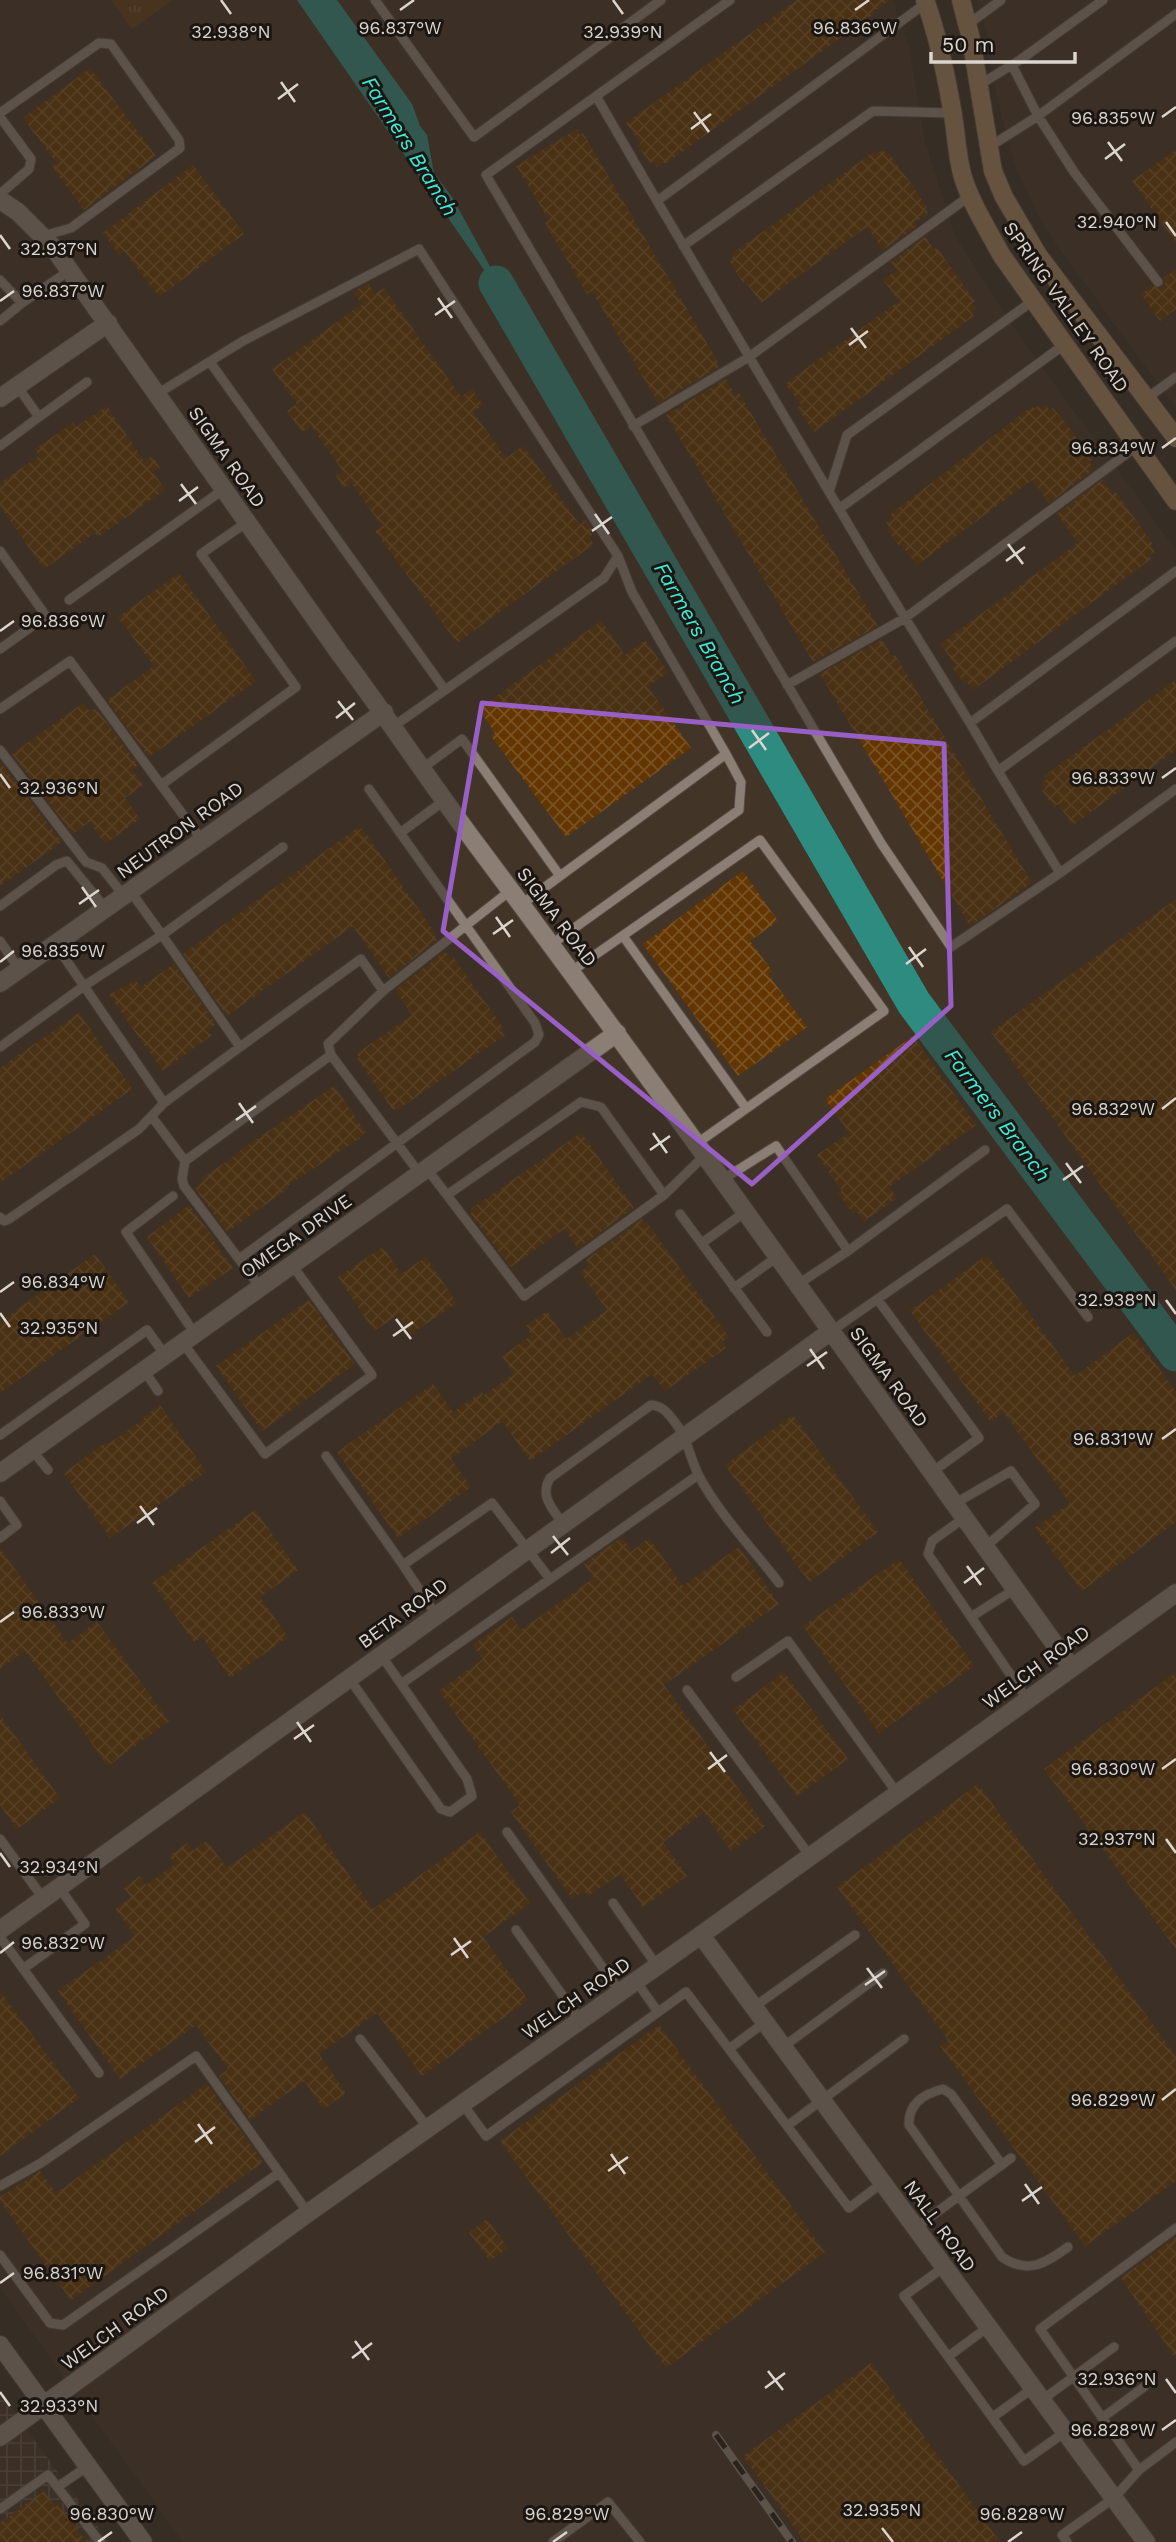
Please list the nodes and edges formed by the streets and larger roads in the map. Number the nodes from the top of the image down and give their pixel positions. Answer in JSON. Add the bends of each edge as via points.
{"nodes":[{"id":1,"x":961,"y":0,"type":"edge"},
{"id":2,"x":925,"y":2,"type":"edge"},
{"id":3,"x":0,"y":200,"type":"edge"},
{"id":4,"x":108,"y":323,"type":"junction"},
{"id":5,"x":0,"y":398,"type":"edge"},
{"id":6,"x":1176,"y":438,"type":"edge"},
{"id":7,"x":1174,"y":495,"type":"edge"},
{"id":8,"x":389,"y":719,"type":"junction"},
{"id":9,"x":0,"y":983,"type":"edge"},
{"id":10,"x":617,"y":1033,"type":"junction"},
{"id":11,"x":830,"y":1332,"type":"junction"},
{"id":12,"x":0,"y":1473,"type":"edge"},
{"id":13,"x":1176,"y":1593,"type":"edge"},
{"id":14,"x":1071,"y":1667,"type":"junction"},
{"id":15,"x":0,"y":1930,"type":"edge"},
{"id":16,"x":701,"y":1935,"type":"junction"},
{"id":17,"x":0,"y":2345,"type":"edge"},
{"id":18,"x":44,"y":2406,"type":"junction"},
{"id":19,"x":0,"y":2437,"type":"edge"},
{"id":20,"x":143,"y":2542,"type":"edge"},
{"id":21,"x":1146,"y":2542,"type":"edge"}],
"edges":[{"from":1,"to":6,"type":"main road","name":"SPRING VALLEY ROAD","via":[[993,171],[1004,197],[1038,255]]},
{"from":2,"to":7,"type":"main road","name":"SPRING VALLEY ROAD","via":[[963,177],[971,195],[1002,256]]},
{"from":3,"to":4,"type":"street","name":"SIGMA ROAD","via":[[43,236]]},
{"from":4,"to":5,"type":"street"},
{"from":4,"to":8,"type":"street","name":"SIGMA ROAD"},
{"from":8,"to":9,"type":"street","name":"NEUTRON ROAD","via":[[201,839]]},
{"from":8,"to":10,"type":"street","name":"SIGMA ROAD"},
{"from":10,"to":11,"type":"street","name":"SIGMA ROAD"},
{"from":10,"to":12,"type":"street","name":"OMEGA DRIVE"},
{"from":11,"to":14,"type":"street","name":"SIGMA ROAD"},
{"from":11,"to":15,"type":"street","name":"BETA ROAD"},
{"from":13,"to":14,"type":"street","name":"WELCH ROAD"},
{"from":14,"to":16,"type":"street","name":"WELCH ROAD"},
{"from":16,"to":18,"type":"street","name":"WELCH ROAD"},
{"from":16,"to":21,"type":"street","name":"NALL ROAD"},
{"from":17,"to":18,"type":"street"},
{"from":18,"to":19,"type":"street","name":"WELCH ROAD"},
{"from":18,"to":20,"type":"street"}]}
